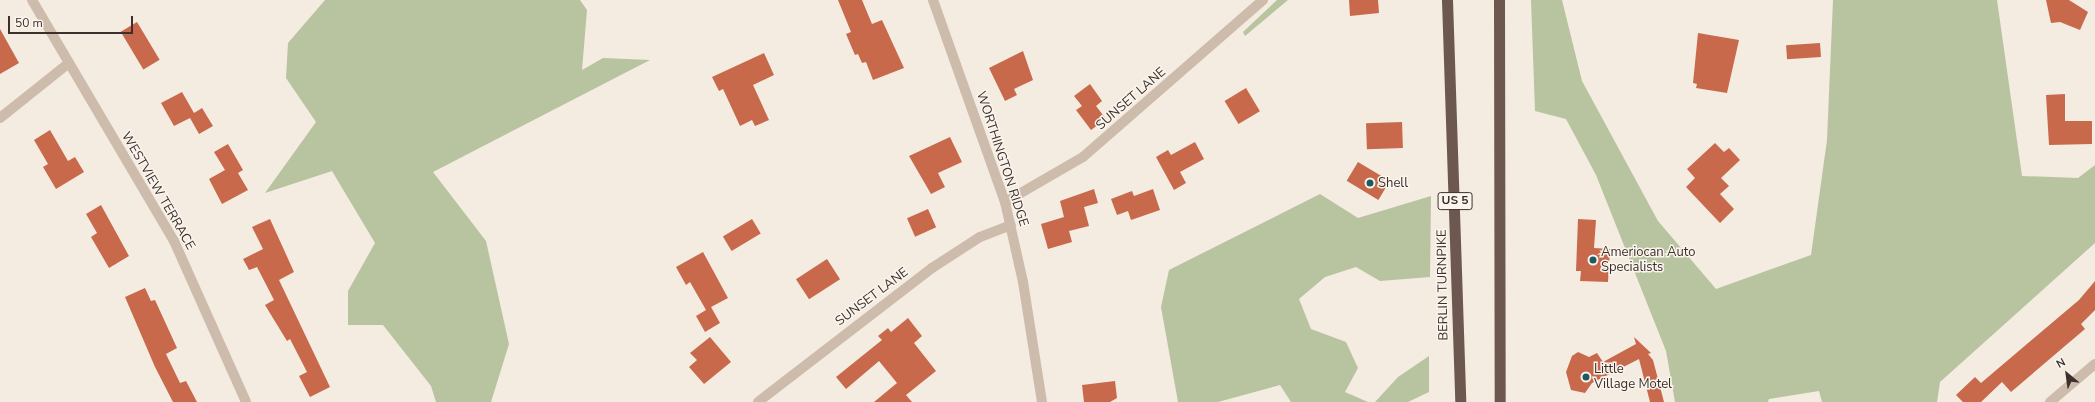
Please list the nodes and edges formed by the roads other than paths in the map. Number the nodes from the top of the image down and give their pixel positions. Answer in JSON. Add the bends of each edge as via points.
{"nodes":[{"id":1,"x":32,"y":0,"type":"edge"},
{"id":2,"x":933,"y":0,"type":"edge"},
{"id":3,"x":1263,"y":0,"type":"edge"},
{"id":4,"x":1447,"y":0,"type":"edge"},
{"id":5,"x":1499,"y":0,"type":"edge"},
{"id":6,"x":69,"y":63,"type":"junction"},
{"id":7,"x":0,"y":118,"type":"edge"},
{"id":8,"x":1005,"y":202,"type":"junction"},
{"id":9,"x":1011,"y":225,"type":"junction"},
{"id":10,"x":2095,"y":364,"type":"edge"},
{"id":11,"x":246,"y":402,"type":"edge"},
{"id":12,"x":758,"y":402,"type":"edge"},
{"id":13,"x":1042,"y":402,"type":"edge"},
{"id":14,"x":1460,"y":402,"type":"edge"},
{"id":15,"x":1500,"y":402,"type":"edge"},
{"id":16,"x":2050,"y":402,"type":"edge"}],
"edges":[{"from":1,"to":6,"type":"street","name":"WESTVIEW TERRACE"},
{"from":2,"to":8,"type":"street","name":"WORTHINGTON RIDGE"},
{"from":3,"to":8,"type":"street","name":"SUNSET LANE","via":[[1083,157]]},
{"from":4,"to":14,"type":"highway","name":"BERLIN TURNPIKE","number":"US 5"},
{"from":5,"to":15,"type":"highway"},
{"from":6,"to":7,"type":"street"},
{"from":6,"to":11,"type":"street","name":"WESTVIEW TERRACE","via":[[174,241]]},
{"from":8,"to":9,"type":"street","name":"WORTHINGTON RIDGE"},
{"from":9,"to":12,"type":"street","name":"SUNSET LANE","via":[[980,238],[932,268]]},
{"from":9,"to":13,"type":"street","name":"WORTHINGTON RIDGE"},
{"from":10,"to":16,"type":"street"}]}
